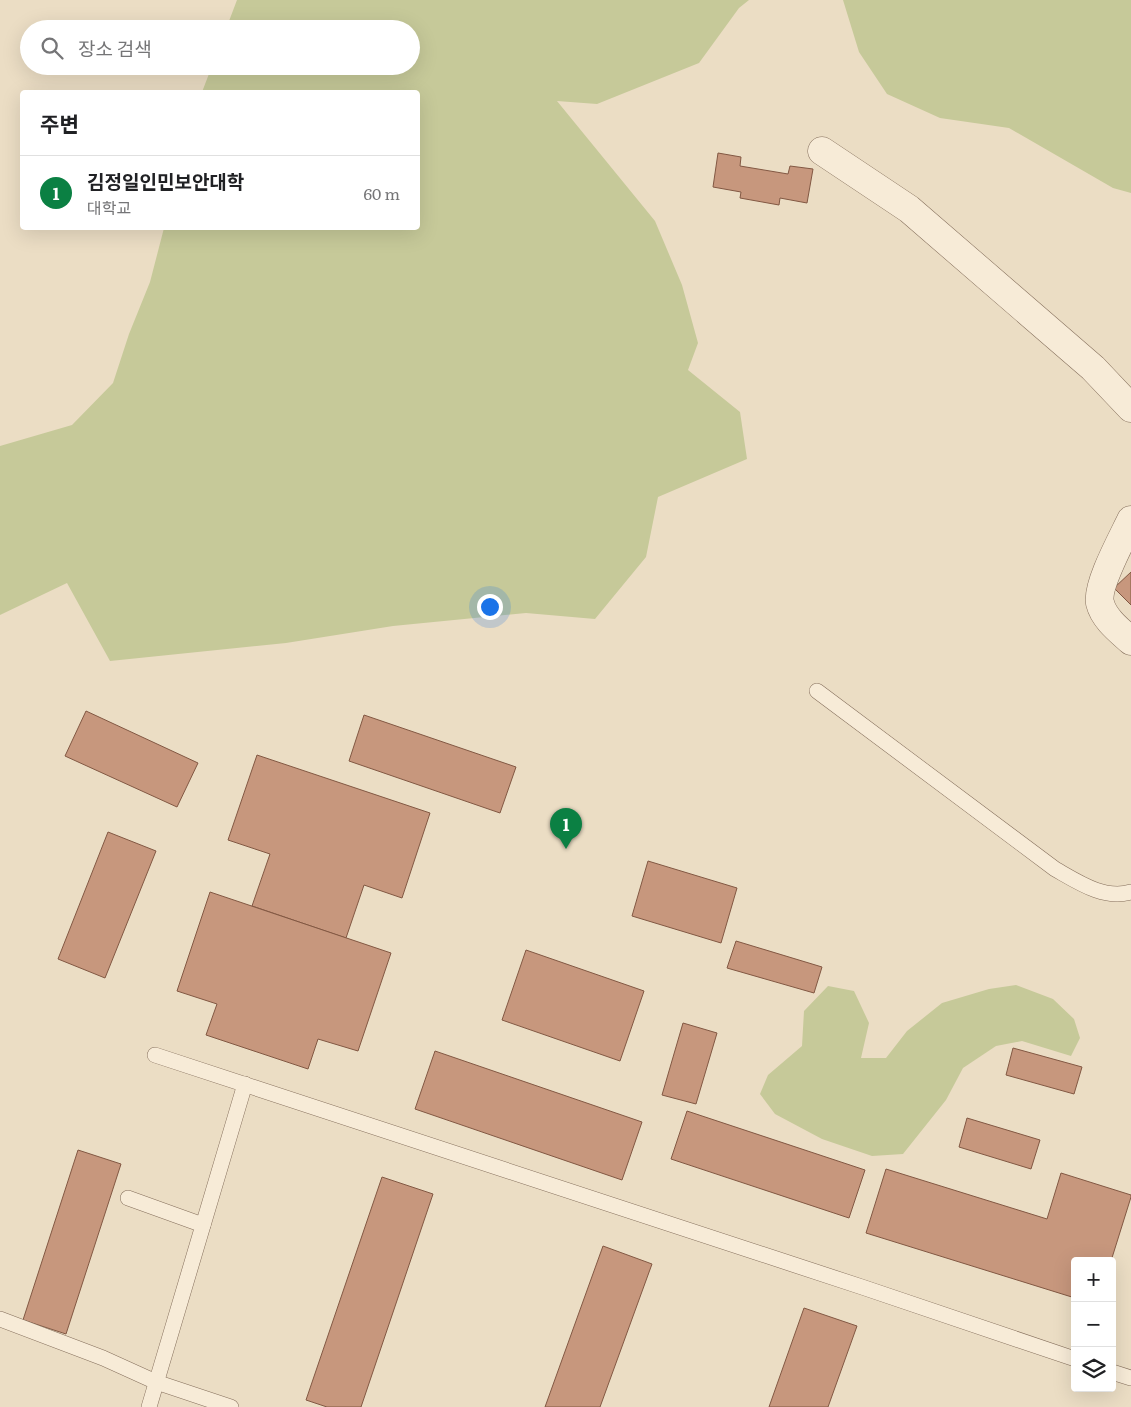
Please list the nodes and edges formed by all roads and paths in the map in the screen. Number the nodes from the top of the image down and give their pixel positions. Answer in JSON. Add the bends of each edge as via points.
{"nodes":[{"id":1,"x":822,"y":151,"type":"dead end"},
{"id":2,"x":1131,"y":408,"type":"edge"},
{"id":3,"x":1131,"y":520,"type":"edge"},
{"id":4,"x":1131,"y":642,"type":"edge"},
{"id":5,"x":817,"y":692,"type":"dead end"},
{"id":6,"x":1131,"y":892,"type":"edge"},
{"id":7,"x":155,"y":1055,"type":"dead end"},
{"id":8,"x":246,"y":1084,"type":"junction"},
{"id":9,"x":128,"y":1198,"type":"dead end"},
{"id":10,"x":204,"y":1225,"type":"junction"},
{"id":11,"x":0,"y":1319,"type":"edge"},
{"id":12,"x":1071,"y":1358,"type":"edge"},
{"id":13,"x":1116,"y":1373,"type":"edge"},
{"id":14,"x":1131,"y":1378,"type":"edge"},
{"id":15,"x":156,"y":1382,"type":"junction"},
{"id":16,"x":149,"y":1407,"type":"edge"},
{"id":17,"x":231,"y":1407,"type":"edge"}],
"edges":[{"from":1,"to":2,"type":"street","via":[[909,209],[1093,368]]},
{"from":3,"to":4,"type":"street","via":[[1108,568],[1099,602],[1107,617]]},
{"from":5,"to":6,"type":"lane","via":[[1056,870],[1092,890],[1124,895]]},
{"from":7,"to":8,"type":"lane"},
{"from":8,"to":10,"type":"lane"},
{"from":8,"to":12,"type":"lane"},
{"from":9,"to":10,"type":"lane"},
{"from":10,"to":15,"type":"lane"},
{"from":11,"to":15,"type":"lane"},
{"from":13,"to":14,"type":"lane"},
{"from":15,"to":16,"type":"lane"},
{"from":15,"to":17,"type":"lane"}]}
